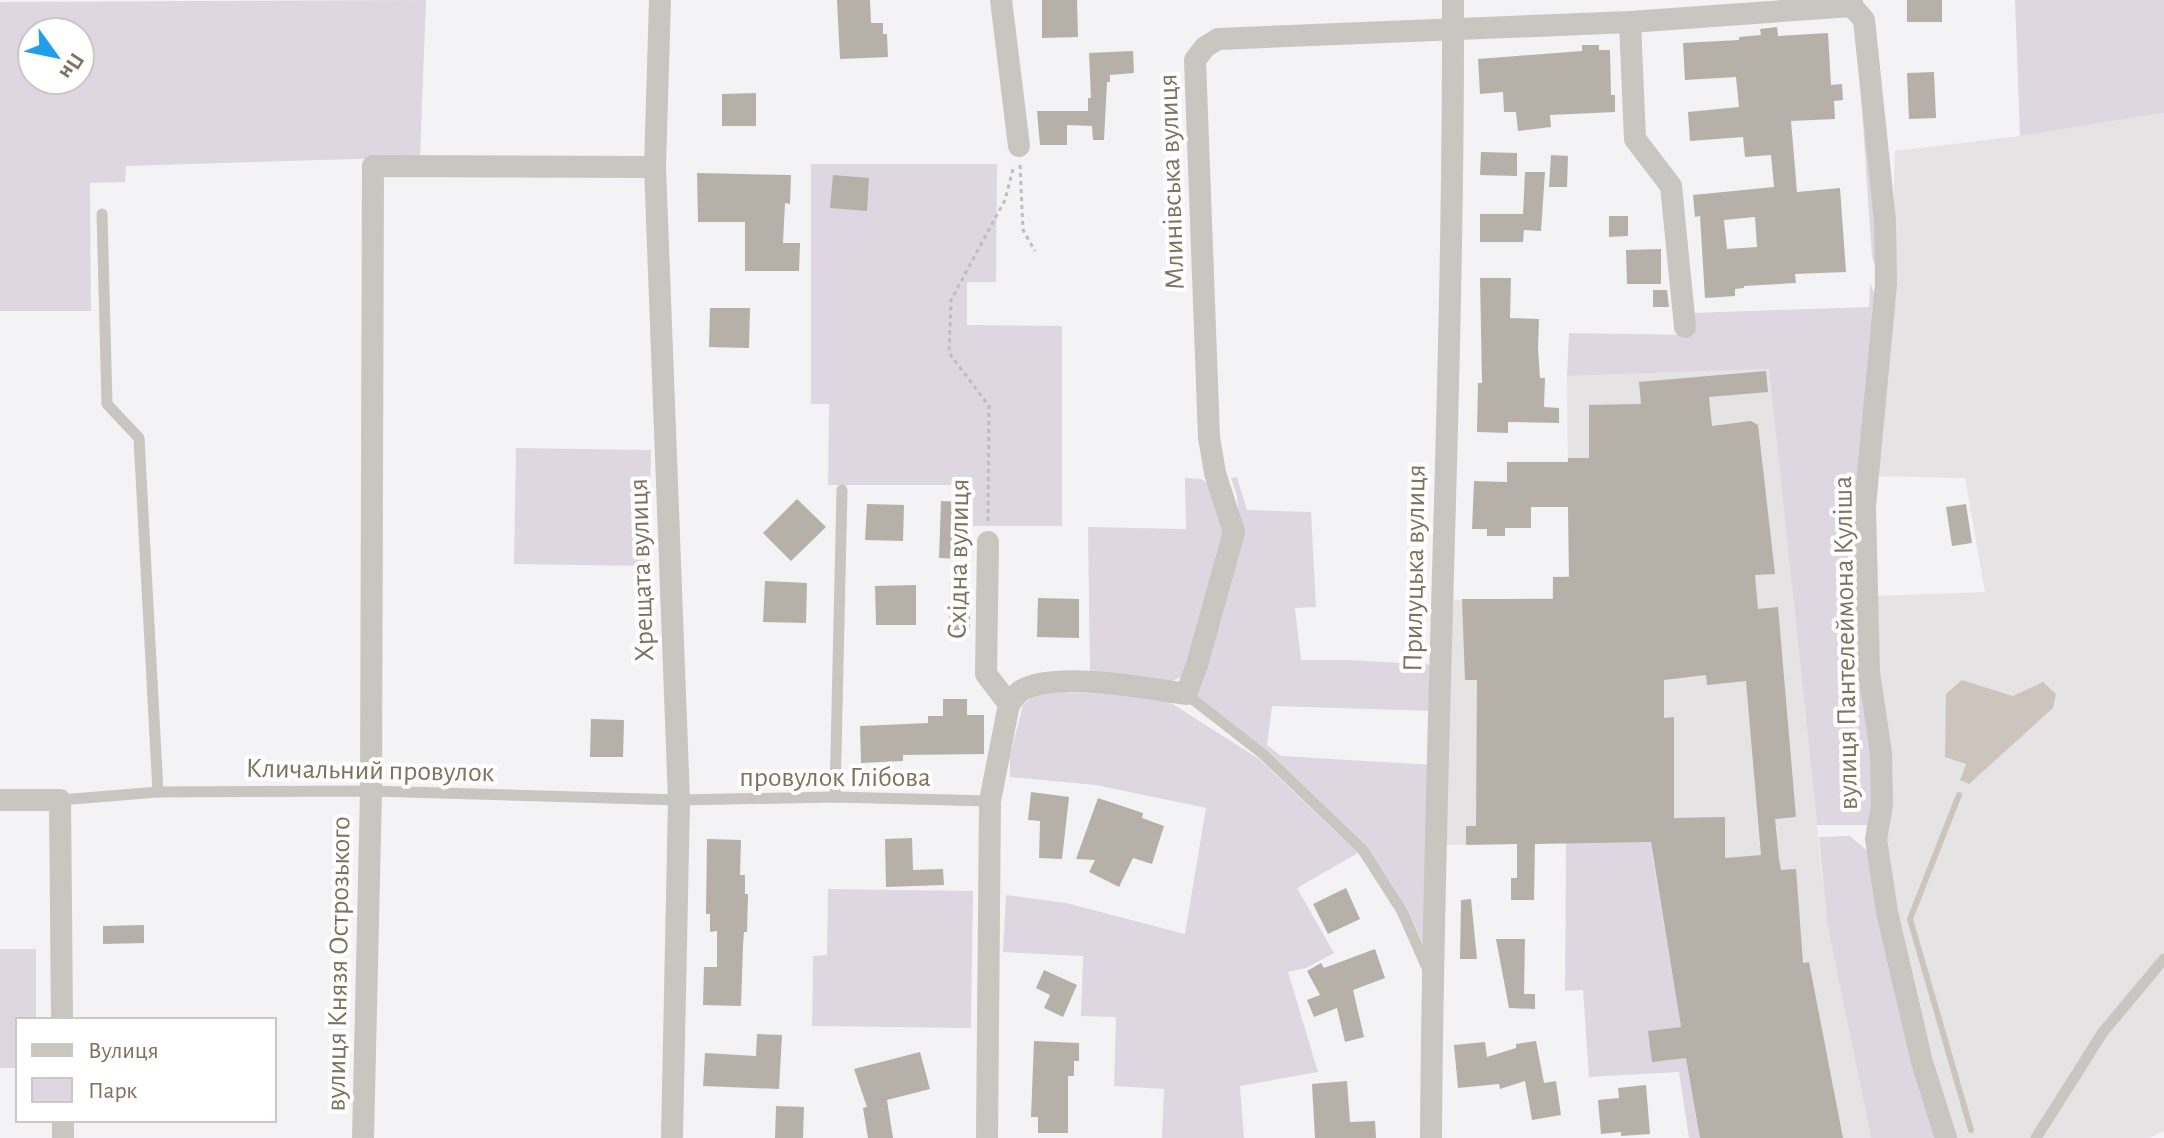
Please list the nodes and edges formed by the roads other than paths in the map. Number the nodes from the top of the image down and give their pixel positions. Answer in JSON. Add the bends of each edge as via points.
{"nodes":[{"id":1,"x":660,"y":0,"type":"edge"},
{"id":2,"x":1001,"y":0,"type":"edge"},
{"id":3,"x":1453,"y":0,"type":"edge"},
{"id":4,"x":1852,"y":3,"type":"edge"},
{"id":5,"x":1630,"y":22,"type":"junction"},
{"id":6,"x":1453,"y":29,"type":"junction"},
{"id":7,"x":1019,"y":146,"type":"road end"},
{"id":8,"x":655,"y":167,"type":"junction"},
{"id":9,"x":102,"y":214,"type":"dead end"},
{"id":10,"x":1685,"y":327,"type":"dead end"},
{"id":11,"x":842,"y":490,"type":"dead end"},
{"id":12,"x":988,"y":542,"type":"road end"},
{"id":13,"x":1186,"y":694,"type":"junction"},
{"id":14,"x":1009,"y":704,"type":"junction"},
{"id":15,"x":371,"y":791,"type":"junction"},
{"id":16,"x":158,"y":792,"type":"junction"},
{"id":17,"x":835,"y":797,"type":"junction"},
{"id":18,"x":0,"y":800,"type":"edge"},
{"id":19,"x":60,"y":800,"type":"junction"},
{"id":20,"x":679,"y":800,"type":"junction"},
{"id":21,"x":990,"y":801,"type":"junction"},
{"id":22,"x":2164,"y":959,"type":"edge"},
{"id":23,"x":1432,"y":978,"type":"junction"},
{"id":24,"x":62,"y":1018,"type":"edge"},
{"id":25,"x":363,"y":1138,"type":"edge"},
{"id":26,"x":672,"y":1138,"type":"edge"},
{"id":27,"x":987,"y":1138,"type":"edge"},
{"id":28,"x":1431,"y":1138,"type":"edge"},
{"id":29,"x":1946,"y":1138,"type":"edge"},
{"id":30,"x":2036,"y":1138,"type":"edge"}],
"edges":[{"from":1,"to":8,"type":"street","name":"Хрещата вулиця"},
{"from":2,"to":7,"type":"street"},
{"from":3,"to":6,"type":"street","name":"Прилуцька вулиця"},
{"from":4,"to":5,"type":"street","name":"Млинівська вулиця"},
{"from":4,"to":29,"type":"street","name":"вулиця Пантелеймона Куліша","via":[[1864,20],[1885,221],[1886,284],[1865,506],[1869,672],[1881,753],[1882,805],[1876,839],[1922,1062]]},
{"from":5,"to":6,"type":"street","name":"Млинівська вулиця"},
{"from":5,"to":10,"type":"street","via":[[1635,139],[1671,186]]},
{"from":6,"to":13,"type":"street","name":"Млинівська вулиця","via":[[1218,39],[1195,60],[1209,437],[1234,532]]},
{"from":6,"to":23,"type":"street","name":"Прилуцька вулиця"},
{"from":8,"to":15,"type":"street","name":"вулиця Князя Острозького","via":[[373,166]]},
{"from":8,"to":20,"type":"street","name":"Хрещата вулиця"},
{"from":9,"to":16,"type":"lane","via":[[107,404],[139,438]]},
{"from":11,"to":17,"type":"lane"},
{"from":12,"to":14,"type":"street","name":"Східна вулиця","via":[[986,674]]},
{"from":13,"to":14,"type":"street","via":[[1053,682],[1021,690]]},
{"from":13,"to":23,"type":"lane","via":[[1263,754],[1363,850],[1402,911]]},
{"from":14,"to":21,"type":"street"},
{"from":15,"to":16,"type":"lane","name":"Кличальний провулок"},
{"from":15,"to":20,"type":"lane","name":"Кличальний провулок"},
{"from":15,"to":25,"type":"street","name":"вулиця Князя Острозького"},
{"from":16,"to":19,"type":"lane","name":"Кличальний провулок"},
{"from":17,"to":20,"type":"lane","name":"провулок Глібова"},
{"from":17,"to":21,"type":"lane","name":"провулок Глібова"},
{"from":18,"to":19,"type":"street"},
{"from":19,"to":24,"type":"street"},
{"from":20,"to":26,"type":"street","name":"Хрещата вулиця"},
{"from":21,"to":27,"type":"street"},
{"from":22,"to":30,"type":"lane","via":[[2103,1032]]},
{"from":23,"to":28,"type":"street","name":"Прилуцька вулиця"}]}
